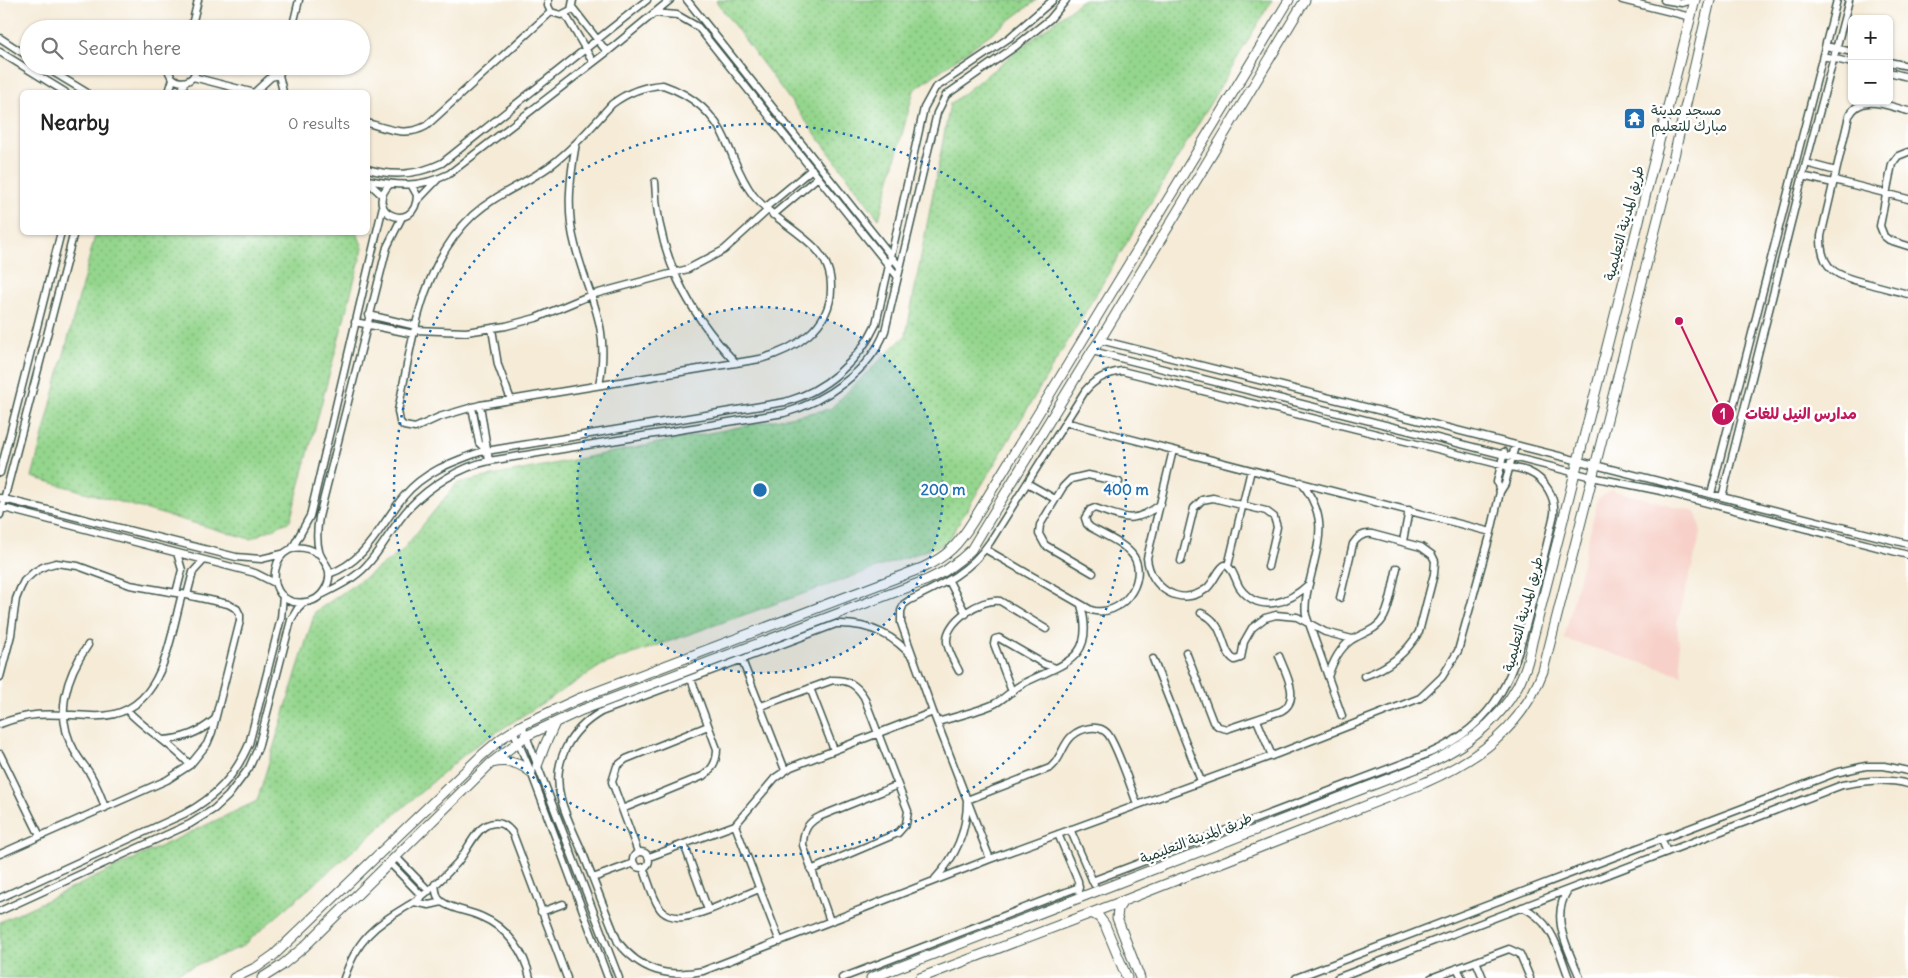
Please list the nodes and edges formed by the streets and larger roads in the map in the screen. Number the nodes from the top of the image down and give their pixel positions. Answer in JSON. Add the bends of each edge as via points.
{"nodes":[{"id":1,"x":198,"y":0,"type":"edge"},
{"id":2,"x":299,"y":0,"type":"edge"},
{"id":3,"x":548,"y":0,"type":"edge"},
{"id":4,"x":647,"y":0,"type":"edge"},
{"id":5,"x":670,"y":0,"type":"edge"},
{"id":6,"x":687,"y":0,"type":"edge"},
{"id":7,"x":1053,"y":0,"type":"edge"},
{"id":8,"x":1066,"y":0,"type":"edge"},
{"id":9,"x":1289,"y":0,"type":"edge"},
{"id":10,"x":1305,"y":0,"type":"edge"},
{"id":11,"x":1622,"y":0,"type":"edge"},
{"id":12,"x":1664,"y":0,"type":"edge"},
{"id":13,"x":1694,"y":0,"type":"edge"},
{"id":14,"x":1710,"y":0,"type":"edge"},
{"id":15,"x":1837,"y":0,"type":"edge"},
{"id":16,"x":1849,"y":0,"type":"edge"},
{"id":17,"x":573,"y":3,"type":"edge"},
{"id":18,"x":552,"y":12,"type":"junction"},
{"id":19,"x":654,"y":13,"type":"junction"},
{"id":20,"x":565,"y":14,"type":"junction"},
{"id":21,"x":1691,"y":17,"type":"junction"},
{"id":22,"x":193,"y":20,"type":"edge"},
{"id":23,"x":294,"y":20,"type":"edge"},
{"id":24,"x":0,"y":38,"type":"edge"},
{"id":25,"x":599,"y":38,"type":"junction"},
{"id":26,"x":1826,"y":46,"type":"junction"},
{"id":27,"x":586,"y":48,"type":"junction"},
{"id":28,"x":1837,"y":48,"type":"junction"},
{"id":29,"x":20,"y":51,"type":"edge"},
{"id":30,"x":1848,"y":51,"type":"edge"},
{"id":31,"x":0,"y":52,"type":"edge"},
{"id":32,"x":607,"y":52,"type":"junction"},
{"id":33,"x":1823,"y":56,"type":"junction"},
{"id":34,"x":1835,"y":58,"type":"junction"},
{"id":35,"x":593,"y":62,"type":"junction"},
{"id":36,"x":1848,"y":62,"type":"edge"},
{"id":37,"x":1893,"y":63,"type":"edge"},
{"id":38,"x":20,"y":64,"type":"edge"},
{"id":39,"x":1908,"y":66,"type":"edge"},
{"id":40,"x":1893,"y":73,"type":"edge"},
{"id":41,"x":37,"y":75,"type":"edge"},
{"id":42,"x":58,"y":75,"type":"edge"},
{"id":43,"x":170,"y":75,"type":"edge"},
{"id":44,"x":279,"y":75,"type":"joint"},
{"id":45,"x":193,"y":77,"type":"joint"},
{"id":46,"x":1908,"y":77,"type":"edge"},
{"id":47,"x":173,"y":79,"type":"junction"},
{"id":48,"x":184,"y":83,"type":"junction"},
{"id":49,"x":62,"y":90,"type":"edge"},
{"id":50,"x":83,"y":90,"type":"edge"},
{"id":51,"x":170,"y":90,"type":"edge"},
{"id":52,"x":182,"y":90,"type":"edge"},
{"id":53,"x":243,"y":90,"type":"edge"},
{"id":54,"x":257,"y":90,"type":"edge"},
{"id":55,"x":283,"y":90,"type":"edge"},
{"id":56,"x":1908,"y":111,"type":"edge"},
{"id":57,"x":370,"y":124,"type":"edge"},
{"id":58,"x":576,"y":143,"type":"junction"},
{"id":59,"x":1657,"y":152,"type":"junction"},
{"id":60,"x":1908,"y":152,"type":"edge"},
{"id":61,"x":1674,"y":156,"type":"junction"},
{"id":62,"x":1806,"y":163,"type":"junction"},
{"id":63,"x":812,"y":169,"type":"junction"},
{"id":64,"x":370,"y":170,"type":"edge"},
{"id":65,"x":1836,"y":171,"type":"junction"},
{"id":66,"x":398,"y":175,"type":"junction"},
{"id":67,"x":1802,"y":176,"type":"junction"},
{"id":68,"x":818,"y":177,"type":"junction"},
{"id":69,"x":437,"y":180,"type":"junction"},
{"id":70,"x":370,"y":181,"type":"edge"},
{"id":71,"x":1834,"y":181,"type":"junction"},
{"id":72,"x":655,"y":182,"type":"dead end"},
{"id":73,"x":370,"y":183,"type":"edge"},
{"id":74,"x":390,"y":184,"type":"junction"},
{"id":75,"x":399,"y":185,"type":"junction"},
{"id":76,"x":412,"y":186,"type":"junction"},
{"id":77,"x":1886,"y":193,"type":"junction"},
{"id":78,"x":382,"y":196,"type":"junction"},
{"id":79,"x":1908,"y":199,"type":"edge"},
{"id":80,"x":417,"y":201,"type":"junction"},
{"id":81,"x":383,"y":206,"type":"junction"},
{"id":82,"x":769,"y":211,"type":"junction"},
{"id":83,"x":402,"y":217,"type":"junction"},
{"id":84,"x":61,"y":235,"type":"edge"},
{"id":85,"x":73,"y":235,"type":"edge"},
{"id":86,"x":1908,"y":246,"type":"edge"},
{"id":87,"x":891,"y":256,"type":"junction"},
{"id":88,"x":889,"y":266,"type":"junction"},
{"id":89,"x":900,"y":267,"type":"junction"},
{"id":90,"x":675,"y":274,"type":"junction"},
{"id":91,"x":897,"y":276,"type":"junction"},
{"id":92,"x":1623,"y":278,"type":"junction"},
{"id":93,"x":1641,"y":283,"type":"junction"},
{"id":94,"x":1908,"y":294,"type":"edge"},
{"id":95,"x":591,"y":295,"type":"junction"},
{"id":96,"x":369,"y":315,"type":"junction"},
{"id":97,"x":355,"y":322,"type":"junction"},
{"id":98,"x":367,"y":325,"type":"junction"},
{"id":99,"x":492,"y":329,"type":"junction"},
{"id":100,"x":415,"y":330,"type":"junction"},
{"id":101,"x":1100,"y":340,"type":"junction"},
{"id":102,"x":1079,"y":347,"type":"junction"},
{"id":103,"x":1092,"y":351,"type":"junction"},
{"id":104,"x":736,"y":363,"type":"junction"},
{"id":105,"x":599,"y":385,"type":"junction"},
{"id":106,"x":510,"y":400,"type":"junction"},
{"id":107,"x":480,"y":405,"type":"junction"},
{"id":108,"x":472,"y":407,"type":"junction"},
{"id":109,"x":1065,"y":422,"type":"junction"},
{"id":110,"x":1506,"y":444,"type":"junction"},
{"id":111,"x":1515,"y":446,"type":"junction"},
{"id":112,"x":1173,"y":450,"type":"junction"},
{"id":113,"x":487,"y":451,"type":"junction"},
{"id":114,"x":1503,"y":454,"type":"junction"},
{"id":115,"x":1513,"y":457,"type":"junction"},
{"id":116,"x":489,"y":461,"type":"junction"},
{"id":117,"x":1578,"y":462,"type":"junction"},
{"id":118,"x":1501,"y":464,"type":"junction"},
{"id":119,"x":1510,"y":467,"type":"junction"},
{"id":120,"x":1596,"y":467,"type":"junction"},
{"id":121,"x":1251,"y":470,"type":"junction"},
{"id":122,"x":1574,"y":472,"type":"junction"},
{"id":123,"x":0,"y":473,"type":"edge"},
{"id":124,"x":1592,"y":476,"type":"junction"},
{"id":125,"x":1027,"y":482,"type":"junction"},
{"id":126,"x":1118,"y":482,"type":"dead end"},
{"id":127,"x":1301,"y":482,"type":"junction"},
{"id":128,"x":1500,"y":492,"type":"junction"},
{"id":129,"x":1710,"y":494,"type":"junction"},
{"id":130,"x":1722,"y":497,"type":"junction"},
{"id":131,"x":2,"y":499,"type":"edge"},
{"id":132,"x":1055,"y":499,"type":"junction"},
{"id":133,"x":1160,"y":504,"type":"junction"},
{"id":134,"x":1242,"y":506,"type":"junction"},
{"id":135,"x":1,"y":507,"type":"edge"},
{"id":136,"x":1409,"y":510,"type":"junction"},
{"id":137,"x":0,"y":515,"type":"edge"},
{"id":138,"x":1491,"y":532,"type":"junction"},
{"id":139,"x":1403,"y":541,"type":"junction"},
{"id":140,"x":1908,"y":544,"type":"edge"},
{"id":141,"x":292,"y":549,"type":"junction"},
{"id":142,"x":985,"y":549,"type":"junction"},
{"id":143,"x":177,"y":553,"type":"junction"},
{"id":144,"x":283,"y":554,"type":"junction"},
{"id":145,"x":319,"y":554,"type":"junction"},
{"id":146,"x":1908,"y":555,"type":"edge"},
{"id":147,"x":204,"y":560,"type":"junction"},
{"id":148,"x":1181,"y":561,"type":"dead end"},
{"id":149,"x":1148,"y":562,"type":"junction"},
{"id":150,"x":1137,"y":565,"type":"junction"},
{"id":151,"x":1228,"y":566,"type":"junction"},
{"id":152,"x":1268,"y":567,"type":"dead end"},
{"id":153,"x":1397,"y":568,"type":"dead end"},
{"id":154,"x":1093,"y":573,"type":"dead end"},
{"id":155,"x":329,"y":574,"type":"junction"},
{"id":156,"x":949,"y":581,"type":"junction"},
{"id":157,"x":275,"y":584,"type":"junction"},
{"id":158,"x":1309,"y":584,"type":"junction"},
{"id":159,"x":182,"y":594,"type":"junction"},
{"id":160,"x":321,"y":595,"type":"junction"},
{"id":161,"x":283,"y":596,"type":"junction"},
{"id":162,"x":1340,"y":598,"type":"dead end"},
{"id":163,"x":304,"y":603,"type":"junction"},
{"id":164,"x":1081,"y":605,"type":"junction"},
{"id":165,"x":1201,"y":613,"type":"dead end"},
{"id":166,"x":966,"y":614,"type":"junction"},
{"id":167,"x":1308,"y":623,"type":"junction"},
{"id":168,"x":1046,"y":629,"type":"dead end"},
{"id":169,"x":742,"y":636,"type":"junction"},
{"id":170,"x":1352,"y":639,"type":"junction"},
{"id":171,"x":88,"y":645,"type":"dead end"},
{"id":172,"x":746,"y":647,"type":"junction"},
{"id":173,"x":1186,"y":652,"type":"dead end"},
{"id":174,"x":1279,"y":656,"type":"dead end"},
{"id":175,"x":914,"y":659,"type":"junction"},
{"id":176,"x":1154,"y":659,"type":"dead end"},
{"id":177,"x":742,"y":660,"type":"junction"},
{"id":178,"x":1056,"y":668,"type":"junction"},
{"id":179,"x":959,"y":671,"type":"dead end"},
{"id":180,"x":1364,"y":676,"type":"dead end"},
{"id":181,"x":0,"y":677,"type":"edge"},
{"id":182,"x":1328,"y":677,"type":"junction"},
{"id":183,"x":690,"y":679,"type":"junction"},
{"id":184,"x":810,"y":688,"type":"junction"},
{"id":185,"x":1012,"y":692,"type":"junction"},
{"id":186,"x":761,"y":706,"type":"junction"},
{"id":187,"x":127,"y":710,"type":"junction"},
{"id":188,"x":933,"y":712,"type":"junction"},
{"id":189,"x":63,"y":714,"type":"junction"},
{"id":190,"x":1342,"y":716,"type":"dead end"},
{"id":191,"x":215,"y":720,"type":"junction"},
{"id":192,"x":1257,"y":720,"type":"junction"},
{"id":193,"x":937,"y":722,"type":"junction"},
{"id":194,"x":555,"y":723,"type":"junction"},
{"id":195,"x":0,"y":724,"type":"edge"},
{"id":196,"x":522,"y":725,"type":"junction"},
{"id":197,"x":708,"y":726,"type":"junction"},
{"id":198,"x":513,"y":730,"type":"junction"},
{"id":199,"x":878,"y":733,"type":"junction"},
{"id":200,"x":526,"y":736,"type":"junction"},
{"id":201,"x":163,"y":740,"type":"junction"},
{"id":202,"x":517,"y":742,"type":"junction"},
{"id":203,"x":834,"y":750,"type":"junction"},
{"id":204,"x":0,"y":754,"type":"edge"},
{"id":205,"x":1272,"y":756,"type":"junction"},
{"id":206,"x":491,"y":763,"type":"junction"},
{"id":207,"x":190,"y":764,"type":"junction"},
{"id":208,"x":534,"y":769,"type":"junction"},
{"id":209,"x":785,"y":770,"type":"junction"},
{"id":210,"x":1908,"y":771,"type":"edge"},
{"id":211,"x":1201,"y":781,"type":"junction"},
{"id":212,"x":1908,"y":784,"type":"edge"},
{"id":213,"x":898,"y":785,"type":"junction"},
{"id":214,"x":967,"y":800,"type":"junction"},
{"id":215,"x":1137,"y":804,"type":"junction"},
{"id":216,"x":105,"y":808,"type":"junction"},
{"id":217,"x":622,"y":809,"type":"junction"},
{"id":218,"x":735,"y":825,"type":"junction"},
{"id":219,"x":1070,"y":829,"type":"junction"},
{"id":220,"x":1058,"y":834,"type":"junction"},
{"id":221,"x":40,"y":836,"type":"junction"},
{"id":222,"x":1661,"y":838,"type":"junction"},
{"id":223,"x":1223,"y":842,"type":"junction"},
{"id":224,"x":684,"y":844,"type":"junction"},
{"id":225,"x":638,"y":852,"type":"junction"},
{"id":226,"x":1667,"y":852,"type":"junction"},
{"id":227,"x":0,"y":854,"type":"edge"},
{"id":228,"x":649,"y":857,"type":"junction"},
{"id":229,"x":990,"y":859,"type":"junction"},
{"id":230,"x":1231,"y":859,"type":"junction"},
{"id":231,"x":393,"y":860,"type":"junction"},
{"id":232,"x":634,"y":863,"type":"junction"},
{"id":233,"x":643,"y":867,"type":"junction"},
{"id":234,"x":811,"y":870,"type":"junction"},
{"id":235,"x":592,"y":878,"type":"junction"},
{"id":236,"x":1092,"y":881,"type":"junction"},
{"id":237,"x":932,"y":882,"type":"junction"},
{"id":238,"x":435,"y":884,"type":"junction"},
{"id":239,"x":1079,"y":887,"type":"junction"},
{"id":240,"x":759,"y":889,"type":"junction"},
{"id":241,"x":1568,"y":889,"type":"junction"},
{"id":242,"x":1100,"y":890,"type":"junction"},
{"id":243,"x":429,"y":891,"type":"junction"},
{"id":244,"x":422,"y":896,"type":"junction"},
{"id":245,"x":0,"y":898,"type":"edge"},
{"id":246,"x":1074,"y":900,"type":"junction"},
{"id":247,"x":1123,"y":901,"type":"junction"},
{"id":248,"x":414,"y":902,"type":"junction"},
{"id":249,"x":442,"y":902,"type":"junction"},
{"id":250,"x":563,"y":904,"type":"dead end"},
{"id":251,"x":1522,"y":907,"type":"junction"},
{"id":252,"x":708,"y":910,"type":"junction"},
{"id":253,"x":0,"y":911,"type":"edge"},
{"id":254,"x":541,"y":912,"type":"junction"},
{"id":255,"x":1091,"y":913,"type":"junction"},
{"id":256,"x":830,"y":921,"type":"junction"},
{"id":257,"x":780,"y":942,"type":"junction"},
{"id":258,"x":950,"y":948,"type":"junction"},
{"id":259,"x":1476,"y":961,"type":"junction"},
{"id":260,"x":956,"y":964,"type":"junction"},
{"id":261,"x":1457,"y":968,"type":"junction"},
{"id":262,"x":683,"y":976,"type":"edge"},
{"id":263,"x":234,"y":978,"type":"edge"},
{"id":264,"x":262,"y":978,"type":"edge"},
{"id":265,"x":344,"y":978,"type":"edge"},
{"id":266,"x":530,"y":978,"type":"edge"},
{"id":267,"x":567,"y":978,"type":"edge"},
{"id":268,"x":608,"y":978,"type":"edge"},
{"id":269,"x":619,"y":978,"type":"edge"},
{"id":270,"x":842,"y":978,"type":"edge"},
{"id":271,"x":871,"y":978,"type":"edge"},
{"id":272,"x":920,"y":978,"type":"edge"},
{"id":273,"x":1127,"y":978,"type":"edge"},
{"id":274,"x":1140,"y":978,"type":"edge"},
{"id":275,"x":1296,"y":978,"type":"edge"},
{"id":276,"x":1337,"y":978,"type":"edge"},
{"id":277,"x":1431,"y":978,"type":"edge"},
{"id":278,"x":1462,"y":978,"type":"edge"},
{"id":279,"x":1482,"y":978,"type":"edge"},
{"id":280,"x":1530,"y":978,"type":"edge"},
{"id":281,"x":1568,"y":978,"type":"edge"},
{"id":282,"x":1580,"y":978,"type":"edge"}],
"edges":[{"from":1,"to":22,"type":"street"},
{"from":2,"to":23,"type":"street"},
{"from":3,"to":18,"type":"street"},
{"from":4,"to":25,"type":"street"},
{"from":5,"to":19,"type":"street"},
{"from":6,"to":87,"type":"street"},
{"from":7,"to":87,"type":"street","via":[[1009,38],[935,88],[924,108]]},
{"from":8,"to":89,"type":"street","via":[[1050,19],[1016,46],[946,95],[937,113]]},
{"from":9,"to":102,"type":"street"},
{"from":10,"to":101,"type":"street"},
{"from":11,"to":21,"type":"street"},
{"from":12,"to":13,"type":"street","via":[[1682,3]]},
{"from":13,"to":21,"type":"street","name":"طريق المدينة التعليمية"},
{"from":14,"to":61,"type":"street"},
{"from":15,"to":26,"type":"street"},
{"from":16,"to":28,"type":"street"},
{"from":17,"to":20,"type":"street"},
{"from":17,"to":25,"type":"street"},
{"from":18,"to":20,"type":"street"},
{"from":18,"to":57,"type":"street","via":[[426,126],[403,132]]},
{"from":19,"to":32,"type":"street"},
{"from":19,"to":63,"type":"street","via":[[677,15],[698,27]]},
{"from":20,"to":27,"type":"street"},
{"from":21,"to":59,"type":"street","name":"طريق المدينة التعليمية"},
{"from":24,"to":29,"type":"street"},
{"from":25,"to":27,"type":"street"},
{"from":25,"to":32,"type":"street"},
{"from":26,"to":28,"type":"street"},
{"from":26,"to":33,"type":"street"},
{"from":27,"to":35,"type":"street"},
{"from":27,"to":66,"type":"street","via":[[453,157],[431,169]]},
{"from":28,"to":30,"type":"street"},
{"from":28,"to":34,"type":"street"},
{"from":31,"to":38,"type":"street"},
{"from":32,"to":35,"type":"street"},
{"from":33,"to":34,"type":"street"},
{"from":33,"to":129,"type":"street"},
{"from":34,"to":36,"type":"street"},
{"from":34,"to":62,"type":"street"},
{"from":35,"to":69,"type":"street","via":[[460,166]]},
{"from":37,"to":39,"type":"street"},
{"from":40,"to":46,"type":"street"},
{"from":41,"to":49,"type":"street"},
{"from":42,"to":50,"type":"street"},
{"from":43,"to":47,"type":"street"},
{"from":44,"to":54,"type":"street","via":[[271,77]]},
{"from":44,"to":55,"type":"street"},
{"from":45,"to":48,"type":"street"},
{"from":45,"to":53,"type":"street"},
{"from":47,"to":48,"type":"street"},
{"from":47,"to":51,"type":"street"},
{"from":48,"to":52,"type":"street"},
{"from":56,"to":65,"type":"street","via":[[1873,102],[1859,105],[1849,116]]},
{"from":58,"to":82,"type":"street","via":[[612,104],[630,92],[663,85],[675,89],[698,103],[715,121],[745,184]]},
{"from":58,"to":95,"type":"street","via":[[570,184],[571,225],[574,245]]},
{"from":58,"to":100,"type":"street","via":[[543,170],[483,207],[461,228],[432,273]]},
{"from":59,"to":61,"type":"street"},
{"from":59,"to":92,"type":"street","name":"طريق المدينة التعليمية"},
{"from":60,"to":77,"type":"street","via":[[1895,160]]},
{"from":61,"to":93,"type":"street"},
{"from":62,"to":65,"type":"street"},
{"from":62,"to":67,"type":"street"},
{"from":63,"to":68,"type":"street"},
{"from":63,"to":82,"type":"street"},
{"from":64,"to":66,"type":"street"},
{"from":65,"to":71,"type":"street"},
{"from":66,"to":75,"type":"street"},
{"from":67,"to":71,"type":"street"},
{"from":67,"to":130,"type":"street"},
{"from":68,"to":82,"type":"street"},
{"from":68,"to":88,"type":"street"},
{"from":69,"to":76,"type":"street"},
{"from":69,"to":80,"type":"street"},
{"from":70,"to":74,"type":"street"},
{"from":71,"to":77,"type":"street"},
{"from":71,"to":94,"type":"street","via":[[1821,236],[1824,260],[1842,278]]},
{"from":72,"to":90,"type":"street","via":[[660,229]]},
{"from":73,"to":78,"type":"street"},
{"from":74,"to":75,"type":"street"},
{"from":74,"to":78,"type":"street"},
{"from":75,"to":76,"type":"street"},
{"from":76,"to":80,"type":"street"},
{"from":77,"to":79,"type":"street"},
{"from":77,"to":86,"type":"street","via":[[1880,220],[1881,232],[1889,240]]},
{"from":78,"to":81,"type":"street"},
{"from":80,"to":83,"type":"street","via":[[413,212]]},
{"from":81,"to":83,"type":"street","via":[[390,215]]},
{"from":81,"to":97,"type":"street"},
{"from":82,"to":90,"type":"street","via":[[724,250]]},
{"from":82,"to":104,"type":"street","via":[[822,256],[831,282],[830,302],[818,325],[797,344],[769,356]]},
{"from":83,"to":96,"type":"street","via":[[390,240]]},
{"from":84,"to":123,"type":"street"},
{"from":85,"to":131,"type":"street"},
{"from":87,"to":88,"type":"street"},
{"from":87,"to":89,"type":"street"},
{"from":88,"to":91,"type":"street"},
{"from":88,"to":113,"type":"street","via":[[876,324],[863,347],[828,381],[803,396],[785,402]]},
{"from":89,"to":91,"type":"street"},
{"from":90,"to":95,"type":"street"},
{"from":90,"to":104,"type":"street","via":[[701,321]]},
{"from":91,"to":116,"type":"street","via":[[885,331],[875,352],[851,376],[809,404],[784,413]]},
{"from":92,"to":93,"type":"street"},
{"from":92,"to":117,"type":"street","name":"طريق المدينة التعليمية"},
{"from":93,"to":120,"type":"street"},
{"from":95,"to":99,"type":"street","via":[[536,318]]},
{"from":95,"to":105,"type":"street","via":[[602,334]]},
{"from":96,"to":98,"type":"street"},
{"from":96,"to":100,"type":"street"},
{"from":97,"to":98,"type":"street"},
{"from":97,"to":141,"type":"street","via":[[310,516]]},
{"from":98,"to":100,"type":"street"},
{"from":98,"to":145,"type":"street","via":[[319,517]]},
{"from":99,"to":100,"type":"street"},
{"from":99,"to":106,"type":"street","via":[[498,365]]},
{"from":100,"to":108,"type":"street","via":[[398,411],[400,422],[415,428],[439,416]]},
{"from":101,"to":103,"type":"street"},
{"from":101,"to":110,"type":"street"},
{"from":102,"to":103,"type":"street"},
{"from":102,"to":169,"type":"street","via":[[952,550],[922,568]]},
{"from":103,"to":114,"type":"street"},
{"from":103,"to":172,"type":"street","via":[[971,550],[961,559],[945,572],[927,580]]},
{"from":104,"to":105,"type":"street"},
{"from":105,"to":106,"type":"street"},
{"from":106,"to":107,"type":"street"},
{"from":107,"to":108,"type":"street"},
{"from":107,"to":113,"type":"street"},
{"from":108,"to":113,"type":"street","via":[[479,443]]},
{"from":109,"to":112,"type":"street"},
{"from":109,"to":118,"type":"street","via":[[1092,384],[1108,374],[1122,371]]},
{"from":109,"to":125,"type":"street"},
{"from":110,"to":111,"type":"street"},
{"from":110,"to":114,"type":"street"},
{"from":111,"to":115,"type":"street"},
{"from":111,"to":117,"type":"street"},
{"from":112,"to":121,"type":"street"},
{"from":112,"to":133,"type":"street"},
{"from":113,"to":116,"type":"street"},
{"from":113,"to":155,"type":"street","via":[[456,460],[420,481],[405,495],[363,553],[351,564]]},
{"from":114,"to":115,"type":"street"},
{"from":114,"to":118,"type":"street"},
{"from":115,"to":119,"type":"street"},
{"from":115,"to":122,"type":"street"},
{"from":116,"to":160,"type":"street","via":[[462,470],[429,490],[409,508],[366,566]]},
{"from":117,"to":120,"type":"street"},
{"from":117,"to":122,"type":"street","name":"طريق المدينة التعليمية"},
{"from":118,"to":119,"type":"street"},
{"from":118,"to":128,"type":"street","via":[[1497,482]]},
{"from":119,"to":128,"type":"street"},
{"from":119,"to":236,"type":"street","via":[[1529,472],[1540,480],[1551,494],[1554,514],[1518,658],[1502,691],[1479,721],[1457,739],[1430,754]]},
{"from":120,"to":124,"type":"street"},
{"from":120,"to":129,"type":"street"},
{"from":121,"to":127,"type":"street"},
{"from":121,"to":134,"type":"street"},
{"from":122,"to":124,"type":"street"},
{"from":122,"to":223,"type":"street","name":"طريق المدينة التعليمية","via":[[1524,672],[1498,714],[1471,739],[1436,760]]},
{"from":124,"to":146,"type":"street"},
{"from":124,"to":230,"type":"street","via":[[1543,671],[1511,725],[1484,750],[1450,772]]},
{"from":125,"to":132,"type":"street"},
{"from":125,"to":142,"type":"street"},
{"from":126,"to":132,"type":"street","via":[[1088,475],[1076,476],[1067,482]]},
{"from":127,"to":136,"type":"street"},
{"from":127,"to":158,"type":"street","via":[[1314,503],[1320,526]]},
{"from":128,"to":138,"type":"street"},
{"from":129,"to":130,"type":"street"},
{"from":130,"to":140,"type":"street"},
{"from":131,"to":135,"type":"street"},
{"from":131,"to":144,"type":"street","via":[[236,557],[260,559]]},
{"from":132,"to":154,"type":"street","via":[[1040,525],[1040,538],[1049,548]]},
{"from":133,"to":149,"type":"street"},
{"from":133,"to":150,"type":"street","via":[[1139,517],[1123,517],[1095,508],[1085,518],[1090,527],[1129,551]]},
{"from":134,"to":148,"type":"street","via":[[1213,498],[1198,502]]},
{"from":134,"to":151,"type":"street"},
{"from":134,"to":152,"type":"street","via":[[1269,512],[1276,520]]},
{"from":135,"to":137,"type":"street"},
{"from":135,"to":143,"type":"street"},
{"from":136,"to":138,"type":"street"},
{"from":136,"to":139,"type":"street"},
{"from":138,"to":205,"type":"street","via":[[1458,651],[1432,688],[1420,698]]},
{"from":139,"to":162,"type":"street","via":[[1368,533],[1358,537],[1352,547]]},
{"from":139,"to":180,"type":"street","via":[[1427,550],[1434,561],[1434,574],[1419,632],[1396,660]]},
{"from":141,"to":144,"type":"street"},
{"from":141,"to":145,"type":"street","via":[[311,549]]},
{"from":142,"to":156,"type":"street","via":[[966,570]]},
{"from":142,"to":164,"type":"street"},
{"from":143,"to":147,"type":"street"},
{"from":143,"to":159,"type":"street","via":[[182,570]]},
{"from":144,"to":157,"type":"street","via":[[275,567]]},
{"from":145,"to":155,"type":"street"},
{"from":147,"to":157,"type":"street","via":[[255,573]]},
{"from":147,"to":159,"type":"street","via":[[197,565]]},
{"from":149,"to":150,"type":"street"},
{"from":149,"to":151,"type":"street","via":[[1160,587],[1181,597],[1205,590],[1222,566]]},
{"from":150,"to":164,"type":"street","via":[[1131,592],[1118,608],[1100,612]]},
{"from":151,"to":158,"type":"street","via":[[1242,591],[1262,602],[1288,600]]},
{"from":153,"to":170,"type":"street","via":[[1384,617],[1369,632]]},
{"from":155,"to":160,"type":"street"},
{"from":156,"to":166,"type":"street"},
{"from":156,"to":175,"type":"street","via":[[910,600],[902,608],[901,623]]},
{"from":157,"to":161,"type":"street"},
{"from":158,"to":167,"type":"street","via":[[1305,608]]},
{"from":159,"to":181,"type":"street","via":[[130,585],[67,563],[39,568],[24,581],[16,598]]},
{"from":159,"to":187,"type":"street","via":[[158,678],[145,696]]},
{"from":159,"to":191,"type":"street","via":[[232,605],[240,615]]},
{"from":160,"to":163,"type":"street"},
{"from":161,"to":163,"type":"street"},
{"from":161,"to":245,"type":"street","via":[[281,618],[249,744],[223,786],[184,814]]},
{"from":163,"to":253,"type":"street","via":[[291,620],[258,748],[249,768],[228,796],[190,824]]},
{"from":164,"to":178,"type":"street","via":[[1086,626],[1082,643],[1071,661]]},
{"from":165,"to":167,"type":"street","via":[[1217,625],[1231,658],[1235,660],[1241,658],[1248,632],[1265,618],[1286,615]]},
{"from":166,"to":168,"type":"street","via":[[988,601],[1000,601]]},
{"from":166,"to":179,"type":"street","via":[[954,623],[948,636],[949,649]]},
{"from":167,"to":170,"type":"street","via":[[1333,635]]},
{"from":167,"to":182,"type":"street"},
{"from":169,"to":172,"type":"street"},
{"from":169,"to":196,"type":"street","via":[[578,698]]},
{"from":170,"to":182,"type":"street","via":[[1337,656]]},
{"from":171,"to":189,"type":"street","via":[[69,677]]},
{"from":172,"to":194,"type":"street"},
{"from":173,"to":192,"type":"street","via":[[1216,725],[1227,729]]},
{"from":174,"to":192,"type":"street","via":[[1292,700],[1285,710]]},
{"from":175,"to":177,"type":"street","via":[[886,634],[865,626],[836,624]]},
{"from":175,"to":188,"type":"street"},
{"from":176,"to":211,"type":"street"},
{"from":177,"to":183,"type":"street"},
{"from":177,"to":186,"type":"street"},
{"from":178,"to":185,"type":"street"},
{"from":178,"to":185,"type":"street","via":[[999,638],[995,639]]},
{"from":182,"to":190,"type":"street"},
{"from":183,"to":197,"type":"street"},
{"from":183,"to":235,"type":"street","via":[[601,712],[580,727],[564,748],[558,773],[561,799]]},
{"from":184,"to":186,"type":"street"},
{"from":184,"to":199,"type":"street","via":[[833,680],[851,683],[864,697]]},
{"from":184,"to":203,"type":"street"},
{"from":185,"to":193,"type":"street","via":[[992,705]]},
{"from":186,"to":209,"type":"street"},
{"from":187,"to":189,"type":"street","via":[[102,716]]},
{"from":187,"to":201,"type":"street"},
{"from":188,"to":193,"type":"street"},
{"from":188,"to":199,"type":"street"},
{"from":189,"to":195,"type":"street","via":[[31,715]]},
{"from":189,"to":216,"type":"street","via":[[71,744],[95,782]]},
{"from":191,"to":201,"type":"street","via":[[187,736]]},
{"from":191,"to":207,"type":"street","via":[[207,744]]},
{"from":192,"to":205,"type":"street"},
{"from":193,"to":214,"type":"street"},
{"from":194,"to":200,"type":"street"},
{"from":194,"to":208,"type":"street"},
{"from":196,"to":198,"type":"street"},
{"from":196,"to":200,"type":"street"},
{"from":197,"to":217,"type":"street","via":[[717,749],[716,762],[709,772]]},
{"from":197,"to":217,"type":"street","via":[[621,762],[614,771],[612,782]]},
{"from":198,"to":202,"type":"street"},
{"from":198,"to":263,"type":"street","via":[[457,778],[274,955]]},
{"from":199,"to":203,"type":"street"},
{"from":199,"to":213,"type":"street"},
{"from":200,"to":202,"type":"street"},
{"from":200,"to":208,"type":"street"},
{"from":201,"to":207,"type":"street"},
{"from":202,"to":206,"type":"street"},
{"from":202,"to":208,"type":"street"},
{"from":203,"to":209,"type":"street"},
{"from":204,"to":221,"type":"street"},
{"from":205,"to":211,"type":"street"},
{"from":206,"to":208,"type":"street","via":[[517,763]]},
{"from":206,"to":231,"type":"street"},
{"from":207,"to":216,"type":"street","via":[[167,780]]},
{"from":208,"to":268,"type":"street"},
{"from":208,"to":269,"type":"street"},
{"from":209,"to":218,"type":"street"},
{"from":210,"to":222,"type":"street","via":[[1866,766],[1835,773]]},
{"from":211,"to":215,"type":"street"},
{"from":212,"to":226,"type":"street","via":[[1882,780],[1842,786]]},
{"from":213,"to":234,"type":"street","via":[[812,820],[803,836]]},
{"from":213,"to":234,"type":"street","via":[[908,811],[903,829]]},
{"from":214,"to":215,"type":"street","via":[[1050,768],[1070,738],[1092,728],[1103,730],[1110,737]]},
{"from":214,"to":229,"type":"street"},
{"from":214,"to":237,"type":"street","via":[[967,818],[959,846]]},
{"from":215,"to":219,"type":"street"},
{"from":216,"to":221,"type":"street"},
{"from":217,"to":225,"type":"street"},
{"from":218,"to":224,"type":"street"},
{"from":218,"to":240,"type":"street"},
{"from":219,"to":220,"type":"street"},
{"from":219,"to":236,"type":"street"},
{"from":220,"to":229,"type":"street"},
{"from":220,"to":239,"type":"street"},
{"from":221,"to":227,"type":"street"},
{"from":222,"to":226,"type":"street"},
{"from":222,"to":275,"type":"street"},
{"from":223,"to":230,"type":"street"},
{"from":223,"to":242,"type":"street","name":"طريق المدينة التعليمية"},
{"from":224,"to":228,"type":"street"},
{"from":224,"to":252,"type":"street"},
{"from":225,"to":228,"type":"street"},
{"from":225,"to":232,"type":"street"},
{"from":226,"to":241,"type":"street"},
{"from":228,"to":233,"type":"street","via":[[649,862]]},
{"from":229,"to":237,"type":"street"},
{"from":230,"to":247,"type":"street"},
{"from":231,"to":243,"type":"street"},
{"from":231,"to":244,"type":"street"},
{"from":231,"to":264,"type":"street","via":[[304,947]]},
{"from":232,"to":233,"type":"street"},
{"from":232,"to":235,"type":"street"},
{"from":233,"to":252,"type":"street","via":[[664,913],[685,917]]},
{"from":234,"to":256,"type":"street"},
{"from":235,"to":262,"type":"street","via":[[618,942],[626,953],[649,969]]},
{"from":236,"to":242,"type":"street"},
{"from":237,"to":256,"type":"street"},
{"from":238,"to":243,"type":"street"},
{"from":238,"to":249,"type":"street"},
{"from":238,"to":254,"type":"street","via":[[458,862],[485,825],[498,823],[513,834]]},
{"from":239,"to":246,"type":"street"},
{"from":239,"to":270,"type":"street"},
{"from":240,"to":252,"type":"street"},
{"from":240,"to":257,"type":"street"},
{"from":241,"to":251,"type":"street"},
{"from":241,"to":282,"type":"street","via":[[1561,902],[1559,917]]},
{"from":242,"to":246,"type":"street","name":"طريق المدينة التعليمية"},
{"from":243,"to":244,"type":"street"},
{"from":244,"to":248,"type":"street"},
{"from":246,"to":258,"type":"street","name":"طريق المدينة التعليمية"},
{"from":247,"to":255,"type":"street"},
{"from":247,"to":274,"type":"street","via":[[1117,918]]},
{"from":248,"to":249,"type":"street","via":[[422,905]]},
{"from":248,"to":265,"type":"street","via":[[368,935],[351,958]]},
{"from":249,"to":266,"type":"street","via":[[483,917],[500,928],[524,957]]},
{"from":250,"to":254,"type":"street"},
{"from":251,"to":276,"type":"street"},
{"from":251,"to":281,"type":"street","via":[[1546,924]]},
{"from":254,"to":267,"type":"street"},
{"from":255,"to":260,"type":"street"},
{"from":255,"to":273,"type":"street","via":[[1105,925]]},
{"from":256,"to":257,"type":"street"},
{"from":257,"to":262,"type":"street"},
{"from":258,"to":260,"type":"street"},
{"from":258,"to":271,"type":"street","name":"طريق المدينة التعليمية"},
{"from":259,"to":261,"type":"street"},
{"from":259,"to":279,"type":"street"},
{"from":259,"to":280,"type":"street","via":[[1504,950],[1513,950],[1522,957]]},
{"from":260,"to":272,"type":"street"},
{"from":261,"to":277,"type":"street"},
{"from":261,"to":278,"type":"street"}]}
